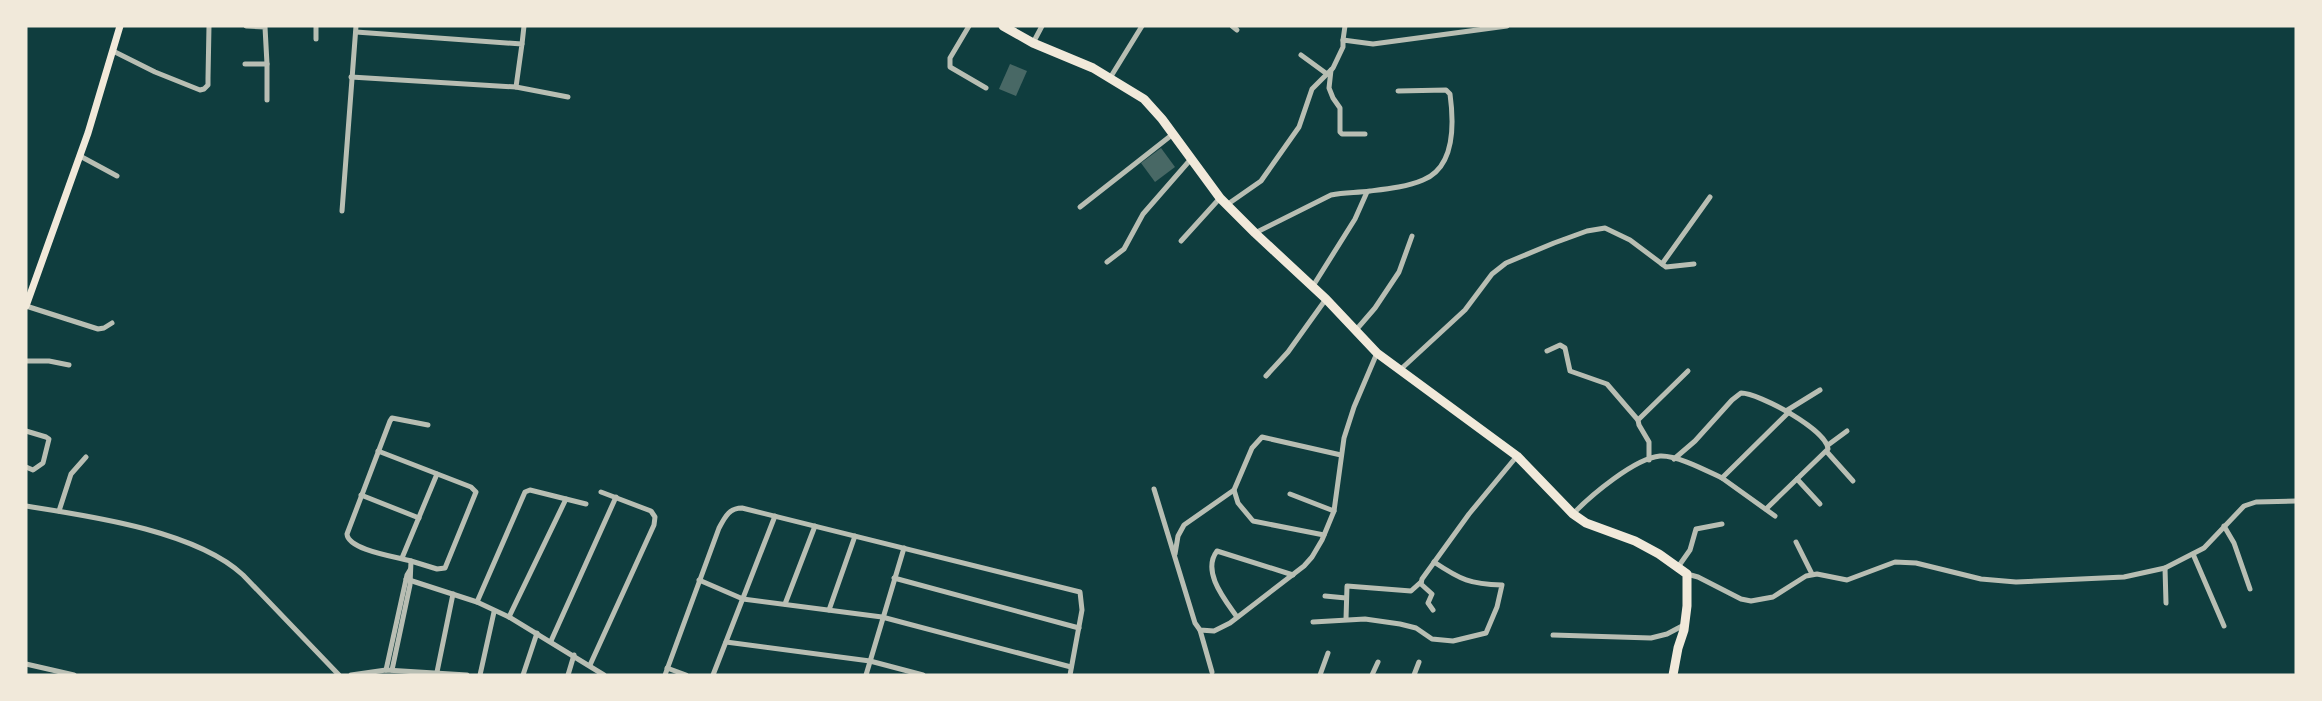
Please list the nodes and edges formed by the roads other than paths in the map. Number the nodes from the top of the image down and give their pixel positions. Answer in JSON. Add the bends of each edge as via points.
{"nodes":[{"id":1,"x":120,"y":26,"type":"edge"},
{"id":2,"x":209,"y":26,"type":"edge"},
{"id":3,"x":246,"y":26,"type":"edge"},
{"id":4,"x":316,"y":26,"type":"edge"},
{"id":5,"x":524,"y":26,"type":"edge"},
{"id":6,"x":969,"y":26,"type":"edge"},
{"id":7,"x":1003,"y":26,"type":"edge"},
{"id":8,"x":1042,"y":26,"type":"edge"},
{"id":9,"x":1142,"y":26,"type":"edge"},
{"id":10,"x":1345,"y":26,"type":"edge"},
{"id":11,"x":1507,"y":26,"type":"edge"},
{"id":12,"x":266,"y":27,"type":"edge"},
{"id":13,"x":356,"y":29,"type":"edge"},
{"id":14,"x":316,"y":38,"type":"dead end"},
{"id":15,"x":1342,"y":40,"type":"junction"},
{"id":16,"x":1033,"y":43,"type":"junction"},
{"id":17,"x":522,"y":44,"type":"junction"},
{"id":18,"x":113,"y":51,"type":"junction"},
{"id":19,"x":1301,"y":55,"type":"dead end"},
{"id":20,"x":245,"y":64,"type":"dead end"},
{"id":21,"x":267,"y":64,"type":"junction"},
{"id":22,"x":1329,"y":72,"type":"junction"},
{"id":23,"x":351,"y":77,"type":"junction"},
{"id":24,"x":1110,"y":78,"type":"junction"},
{"id":25,"x":516,"y":87,"type":"junction"},
{"id":26,"x":986,"y":88,"type":"dead end"},
{"id":27,"x":1398,"y":91,"type":"dead end"},
{"id":28,"x":568,"y":97,"type":"dead end"},
{"id":29,"x":267,"y":100,"type":"dead end"},
{"id":30,"x":1173,"y":134,"type":"junction"},
{"id":31,"x":1365,"y":134,"type":"dead end"},
{"id":32,"x":80,"y":156,"type":"junction"},
{"id":33,"x":1191,"y":159,"type":"junction"},
{"id":34,"x":117,"y":176,"type":"dead end"},
{"id":35,"x":1367,"y":192,"type":"junction"},
{"id":36,"x":1710,"y":197,"type":"dead end"},
{"id":37,"x":1220,"y":198,"type":"junction"},
{"id":38,"x":1228,"y":204,"type":"junction"},
{"id":39,"x":1080,"y":207,"type":"dead end"},
{"id":40,"x":342,"y":211,"type":"dead end"},
{"id":41,"x":1255,"y":233,"type":"junction"},
{"id":42,"x":1412,"y":236,"type":"dead end"},
{"id":43,"x":1181,"y":241,"type":"dead end"},
{"id":44,"x":1107,"y":262,"type":"dead end"},
{"id":45,"x":1662,"y":264,"type":"junction"},
{"id":46,"x":1694,"y":264,"type":"dead end"},
{"id":47,"x":1313,"y":286,"type":"junction"},
{"id":48,"x":1326,"y":300,"type":"junction"},
{"id":49,"x":26,"y":306,"type":"edge"},
{"id":50,"x":112,"y":323,"type":"dead end"},
{"id":51,"x":1356,"y":330,"type":"junction"},
{"id":52,"x":1547,"y":351,"type":"dead end"},
{"id":53,"x":1377,"y":353,"type":"junction"},
{"id":54,"x":26,"y":361,"type":"edge"},
{"id":55,"x":69,"y":365,"type":"dead end"},
{"id":56,"x":1400,"y":370,"type":"junction"},
{"id":57,"x":1688,"y":370,"type":"dead end"},
{"id":58,"x":1266,"y":376,"type":"dead end"},
{"id":59,"x":1820,"y":390,"type":"dead end"},
{"id":60,"x":1788,"y":411,"type":"junction"},
{"id":61,"x":1638,"y":420,"type":"junction"},
{"id":62,"x":428,"y":425,"type":"dead end"},
{"id":63,"x":26,"y":431,"type":"edge"},
{"id":64,"x":1846,"y":431,"type":"dead end"},
{"id":65,"x":1828,"y":448,"type":"junction"},
{"id":66,"x":378,"y":451,"type":"junction"},
{"id":67,"x":1341,"y":455,"type":"junction"},
{"id":68,"x":1517,"y":456,"type":"junction"},
{"id":69,"x":86,"y":457,"type":"dead end"},
{"id":70,"x":1674,"y":459,"type":"junction"},
{"id":71,"x":1649,"y":460,"type":"junction"},
{"id":72,"x":26,"y":467,"type":"edge"},
{"id":73,"x":437,"y":474,"type":"junction"},
{"id":74,"x":1722,"y":478,"type":"junction"},
{"id":75,"x":1797,"y":479,"type":"junction"},
{"id":76,"x":1853,"y":481,"type":"dead end"},
{"id":77,"x":1154,"y":489,"type":"dead end"},
{"id":78,"x":1234,"y":490,"type":"junction"},
{"id":79,"x":601,"y":492,"type":"dead end"},
{"id":80,"x":1290,"y":494,"type":"dead end"},
{"id":81,"x":361,"y":495,"type":"junction"},
{"id":82,"x":616,"y":497,"type":"junction"},
{"id":83,"x":566,"y":499,"type":"junction"},
{"id":84,"x":2296,"y":501,"type":"edge"},
{"id":85,"x":586,"y":504,"type":"dead end"},
{"id":86,"x":1820,"y":504,"type":"dead end"},
{"id":87,"x":26,"y":506,"type":"edge"},
{"id":88,"x":1766,"y":509,"type":"junction"},
{"id":89,"x":59,"y":511,"type":"junction"},
{"id":90,"x":1334,"y":511,"type":"junction"},
{"id":91,"x":1573,"y":514,"type":"junction"},
{"id":92,"x":775,"y":516,"type":"junction"},
{"id":93,"x":1775,"y":516,"type":"dead end"},
{"id":94,"x":419,"y":518,"type":"junction"},
{"id":95,"x":1722,"y":524,"type":"dead end"},
{"id":96,"x":815,"y":526,"type":"junction"},
{"id":97,"x":2224,"y":526,"type":"junction"},
{"id":98,"x":1324,"y":535,"type":"junction"},
{"id":99,"x":855,"y":536,"type":"junction"},
{"id":100,"x":1796,"y":542,"type":"dead end"},
{"id":101,"x":904,"y":548,"type":"junction"},
{"id":102,"x":2193,"y":554,"type":"junction"},
{"id":103,"x":1174,"y":555,"type":"junction"},
{"id":104,"x":402,"y":558,"type":"junction"},
{"id":105,"x":411,"y":562,"type":"junction"},
{"id":106,"x":1434,"y":562,"type":"junction"},
{"id":107,"x":1678,"y":567,"type":"junction"},
{"id":108,"x":2165,"y":568,"type":"junction"},
{"id":109,"x":1687,"y":574,"type":"junction"},
{"id":110,"x":1812,"y":574,"type":"junction"},
{"id":111,"x":1292,"y":575,"type":"junction"},
{"id":112,"x":894,"y":578,"type":"junction"},
{"id":113,"x":409,"y":579,"type":"junction"},
{"id":114,"x":699,"y":580,"type":"junction"},
{"id":115,"x":1421,"y":582,"type":"junction"},
{"id":116,"x":2250,"y":589,"type":"dead end"},
{"id":117,"x":453,"y":594,"type":"junction"},
{"id":118,"x":1325,"y":596,"type":"dead end"},
{"id":119,"x":743,"y":598,"type":"junction"},
{"id":120,"x":1346,"y":598,"type":"junction"},
{"id":121,"x":477,"y":602,"type":"junction"},
{"id":122,"x":2166,"y":603,"type":"dead end"},
{"id":123,"x":784,"y":604,"type":"junction"},
{"id":124,"x":829,"y":610,"type":"junction"},
{"id":125,"x":1432,"y":610,"type":"dead end"},
{"id":126,"x":494,"y":612,"type":"junction"},
{"id":127,"x":509,"y":617,"type":"junction"},
{"id":128,"x":882,"y":617,"type":"junction"},
{"id":129,"x":1237,"y":617,"type":"junction"},
{"id":130,"x":1346,"y":619,"type":"junction"},
{"id":131,"x":1313,"y":622,"type":"dead end"},
{"id":132,"x":2224,"y":626,"type":"dead end"},
{"id":133,"x":1685,"y":627,"type":"junction"},
{"id":134,"x":1079,"y":628,"type":"junction"},
{"id":135,"x":1200,"y":630,"type":"junction"},
{"id":136,"x":536,"y":633,"type":"junction"},
{"id":137,"x":1554,"y":634,"type":"dead end"},
{"id":138,"x":551,"y":641,"type":"junction"},
{"id":139,"x":726,"y":642,"type":"junction"},
{"id":140,"x":1328,"y":653,"type":"dead end"},
{"id":141,"x":574,"y":654,"type":"junction"},
{"id":142,"x":870,"y":661,"type":"junction"},
{"id":143,"x":1378,"y":662,"type":"dead end"},
{"id":144,"x":1419,"y":662,"type":"dead end"},
{"id":145,"x":26,"y":664,"type":"edge"},
{"id":146,"x":590,"y":665,"type":"junction"},
{"id":147,"x":1071,"y":667,"type":"junction"},
{"id":148,"x":667,"y":668,"type":"junction"},
{"id":149,"x":389,"y":670,"type":"junction"},
{"id":150,"x":437,"y":672,"type":"junction"},
{"id":151,"x":1212,"y":672,"type":"dead end"},
{"id":152,"x":74,"y":674,"type":"edge"},
{"id":153,"x":371,"y":674,"type":"edge"},
{"id":154,"x":339,"y":675,"type":"edge"},
{"id":155,"x":351,"y":675,"type":"edge"},
{"id":156,"x":467,"y":675,"type":"edge"},
{"id":157,"x":480,"y":675,"type":"edge"},
{"id":158,"x":523,"y":675,"type":"edge"},
{"id":159,"x":568,"y":675,"type":"edge"},
{"id":160,"x":604,"y":675,"type":"edge"},
{"id":161,"x":665,"y":675,"type":"edge"},
{"id":162,"x":686,"y":675,"type":"edge"},
{"id":163,"x":713,"y":675,"type":"edge"},
{"id":164,"x":866,"y":675,"type":"edge"},
{"id":165,"x":923,"y":675,"type":"edge"},
{"id":166,"x":1070,"y":675,"type":"edge"},
{"id":167,"x":1320,"y":675,"type":"edge"},
{"id":168,"x":1372,"y":675,"type":"edge"},
{"id":169,"x":1414,"y":675,"type":"edge"},
{"id":170,"x":1673,"y":675,"type":"edge"}],
"edges":[{"from":1,"to":18,"type":"main road"},
{"from":2,"to":18,"type":"street","via":[[208,78],[204,89],[155,72]]},
{"from":3,"to":12,"type":"street"},
{"from":4,"to":14,"type":"street"},
{"from":5,"to":17,"type":"street"},
{"from":6,"to":26,"type":"street","via":[[950,58],[950,67]]},
{"from":7,"to":16,"type":"highway"},
{"from":8,"to":16,"type":"street"},
{"from":9,"to":24,"type":"street"},
{"from":10,"to":15,"type":"street"},
{"from":11,"to":15,"type":"street","via":[[1373,44]]},
{"from":12,"to":21,"type":"street"},
{"from":13,"to":17,"type":"street"},
{"from":13,"to":23,"type":"street"},
{"from":15,"to":22,"type":"street","via":[[1343,48]]},
{"from":16,"to":24,"type":"highway"},
{"from":17,"to":25,"type":"street"},
{"from":18,"to":32,"type":"main road"},
{"from":19,"to":22,"type":"street"},
{"from":20,"to":21,"type":"street"},
{"from":21,"to":29,"type":"street"},
{"from":22,"to":31,"type":"street","via":[[1329,88],[1340,108],[1340,132]]},
{"from":22,"to":38,"type":"street","via":[[1312,89],[1299,127],[1260,181]]},
{"from":23,"to":25,"type":"street"},
{"from":23,"to":40,"type":"street"},
{"from":24,"to":30,"type":"highway","via":[[1144,99]]},
{"from":25,"to":28,"type":"street"},
{"from":27,"to":35,"type":"street","via":[[1446,90],[1450,94],[1452,134],[1447,156],[1425,179]]},
{"from":30,"to":33,"type":"highway"},
{"from":30,"to":39,"type":"street"},
{"from":32,"to":34,"type":"street"},
{"from":32,"to":49,"type":"main road"},
{"from":33,"to":37,"type":"highway"},
{"from":33,"to":44,"type":"street","via":[[1143,214],[1124,249]]},
{"from":35,"to":41,"type":"street","via":[[1331,195]]},
{"from":35,"to":47,"type":"street","via":[[1355,219]]},
{"from":36,"to":45,"type":"street"},
{"from":37,"to":38,"type":"highway"},
{"from":37,"to":43,"type":"street"},
{"from":38,"to":41,"type":"highway"},
{"from":41,"to":47,"type":"highway"},
{"from":42,"to":51,"type":"street","via":[[1399,272]]},
{"from":45,"to":46,"type":"street","via":[[1666,267]]},
{"from":45,"to":56,"type":"street","via":[[1630,240],[1605,228],[1554,243],[1506,263],[1492,274],[1465,310]]},
{"from":47,"to":48,"type":"highway"},
{"from":48,"to":51,"type":"highway"},
{"from":48,"to":58,"type":"street"},
{"from":49,"to":50,"type":"street","via":[[98,329]]},
{"from":51,"to":53,"type":"highway"},
{"from":52,"to":61,"type":"street","via":[[1560,345],[1565,348],[1570,371],[1607,384]]},
{"from":53,"to":56,"type":"highway"},
{"from":53,"to":67,"type":"street","via":[[1354,407]]},
{"from":54,"to":55,"type":"street"},
{"from":56,"to":68,"type":"highway"},
{"from":57,"to":61,"type":"street"},
{"from":59,"to":60,"type":"street"},
{"from":60,"to":65,"type":"street","via":[[1822,437]]},
{"from":60,"to":70,"type":"street","via":[[1741,393]]},
{"from":60,"to":74,"type":"street"},
{"from":61,"to":71,"type":"street","via":[[1649,442]]},
{"from":62,"to":66,"type":"street","via":[[392,418]]},
{"from":63,"to":72,"type":"street","via":[[49,439],[43,463],[33,470]]},
{"from":64,"to":65,"type":"street"},
{"from":65,"to":75,"type":"street"},
{"from":65,"to":76,"type":"street"},
{"from":66,"to":73,"type":"street"},
{"from":66,"to":81,"type":"street"},
{"from":67,"to":78,"type":"street","via":[[1262,437],[1252,448]]},
{"from":67,"to":90,"type":"street"},
{"from":68,"to":91,"type":"highway"},
{"from":68,"to":106,"type":"street"},
{"from":69,"to":89,"type":"street","via":[[71,474]]},
{"from":70,"to":71,"type":"street","via":[[1659,456]]},
{"from":70,"to":74,"type":"street"},
{"from":71,"to":91,"type":"street","via":[[1617,476]]},
{"from":73,"to":94,"type":"street"},
{"from":73,"to":105,"type":"street","via":[[473,488],[475,496],[445,568]]},
{"from":74,"to":88,"type":"street"},
{"from":75,"to":86,"type":"street"},
{"from":75,"to":88,"type":"street"},
{"from":77,"to":103,"type":"street"},
{"from":78,"to":98,"type":"street","via":[[1238,503],[1253,521]]},
{"from":78,"to":103,"type":"street","via":[[1184,525]]},
{"from":79,"to":82,"type":"street"},
{"from":80,"to":90,"type":"street"},
{"from":81,"to":94,"type":"street"},
{"from":81,"to":104,"type":"street","via":[[347,532],[348,540],[376,553]]},
{"from":82,"to":138,"type":"street"},
{"from":82,"to":146,"type":"street","via":[[651,511],[655,520]]},
{"from":83,"to":85,"type":"street"},
{"from":83,"to":121,"type":"street","via":[[530,490],[524,493]]},
{"from":83,"to":127,"type":"street"},
{"from":84,"to":97,"type":"street","via":[[2244,506]]},
{"from":87,"to":89,"type":"street"},
{"from":88,"to":93,"type":"street"},
{"from":89,"to":154,"type":"street","via":[[154,531],[230,563]]},
{"from":90,"to":98,"type":"street"},
{"from":91,"to":107,"type":"highway","via":[[1586,523],[1636,542]]},
{"from":92,"to":96,"type":"street"},
{"from":92,"to":114,"type":"street","via":[[742,508],[734,508],[728,513]]},
{"from":92,"to":119,"type":"street"},
{"from":94,"to":104,"type":"street"},
{"from":95,"to":107,"type":"street","via":[[1696,529],[1690,550]]},
{"from":96,"to":99,"type":"street"},
{"from":96,"to":123,"type":"street"},
{"from":97,"to":102,"type":"street","via":[[2217,536]]},
{"from":97,"to":116,"type":"street","via":[[2234,543]]},
{"from":98,"to":111,"type":"street","via":[[1312,557]]},
{"from":99,"to":101,"type":"street"},
{"from":99,"to":124,"type":"street"},
{"from":100,"to":110,"type":"street"},
{"from":101,"to":112,"type":"street"},
{"from":101,"to":134,"type":"street","via":[[1080,592]]},
{"from":102,"to":108,"type":"street"},
{"from":102,"to":132,"type":"street"},
{"from":103,"to":135,"type":"street"},
{"from":104,"to":105,"type":"street"},
{"from":105,"to":113,"type":"street"},
{"from":106,"to":115,"type":"street"},
{"from":106,"to":130,"type":"street","via":[[1458,578],[1502,586],[1486,633],[1453,641],[1432,640],[1416,628],[1400,624]]},
{"from":107,"to":109,"type":"highway"},
{"from":108,"to":110,"type":"street","via":[[2116,578],[2016,582],[1981,579],[1906,561],[1843,580]]},
{"from":108,"to":122,"type":"street"},
{"from":109,"to":110,"type":"street","via":[[1751,601],[1773,596]]},
{"from":109,"to":133,"type":"highway"},
{"from":111,"to":129,"type":"street"},
{"from":111,"to":129,"type":"street","via":[[1216,551],[1212,561],[1213,575]]},
{"from":112,"to":128,"type":"street"},
{"from":112,"to":134,"type":"street"},
{"from":113,"to":117,"type":"street"},
{"from":113,"to":149,"type":"street"},
{"from":114,"to":119,"type":"street"},
{"from":114,"to":148,"type":"street"},
{"from":115,"to":120,"type":"street","via":[[1411,591],[1347,586]]},
{"from":115,"to":125,"type":"street","via":[[1432,594],[1428,603]]},
{"from":117,"to":121,"type":"street"},
{"from":117,"to":150,"type":"street"},
{"from":118,"to":120,"type":"street"},
{"from":119,"to":123,"type":"street"},
{"from":119,"to":139,"type":"street"},
{"from":120,"to":130,"type":"street"},
{"from":121,"to":126,"type":"street"},
{"from":123,"to":124,"type":"street"},
{"from":124,"to":128,"type":"street"},
{"from":126,"to":127,"type":"street"},
{"from":126,"to":157,"type":"street"},
{"from":127,"to":136,"type":"street"},
{"from":128,"to":142,"type":"street"},
{"from":128,"to":147,"type":"street"},
{"from":129,"to":135,"type":"street","via":[[1214,632]]},
{"from":130,"to":131,"type":"street"},
{"from":133,"to":137,"type":"street","via":[[1650,638]]},
{"from":133,"to":170,"type":"highway"},
{"from":134,"to":147,"type":"street"},
{"from":135,"to":151,"type":"street"},
{"from":136,"to":138,"type":"street"},
{"from":136,"to":158,"type":"street"},
{"from":138,"to":141,"type":"street"},
{"from":139,"to":142,"type":"street"},
{"from":139,"to":163,"type":"street"},
{"from":140,"to":167,"type":"street"},
{"from":141,"to":146,"type":"street"},
{"from":141,"to":159,"type":"street"},
{"from":142,"to":164,"type":"street"},
{"from":142,"to":165,"type":"street"},
{"from":143,"to":168,"type":"street"},
{"from":144,"to":169,"type":"street"},
{"from":145,"to":152,"type":"street"},
{"from":146,"to":160,"type":"street"},
{"from":147,"to":166,"type":"street"},
{"from":148,"to":161,"type":"street"},
{"from":148,"to":162,"type":"street"},
{"from":149,"to":150,"type":"street"},
{"from":149,"to":153,"type":"street"},
{"from":150,"to":156,"type":"street"},
{"from":153,"to":155,"type":"street","via":[[358,672]]}]}
